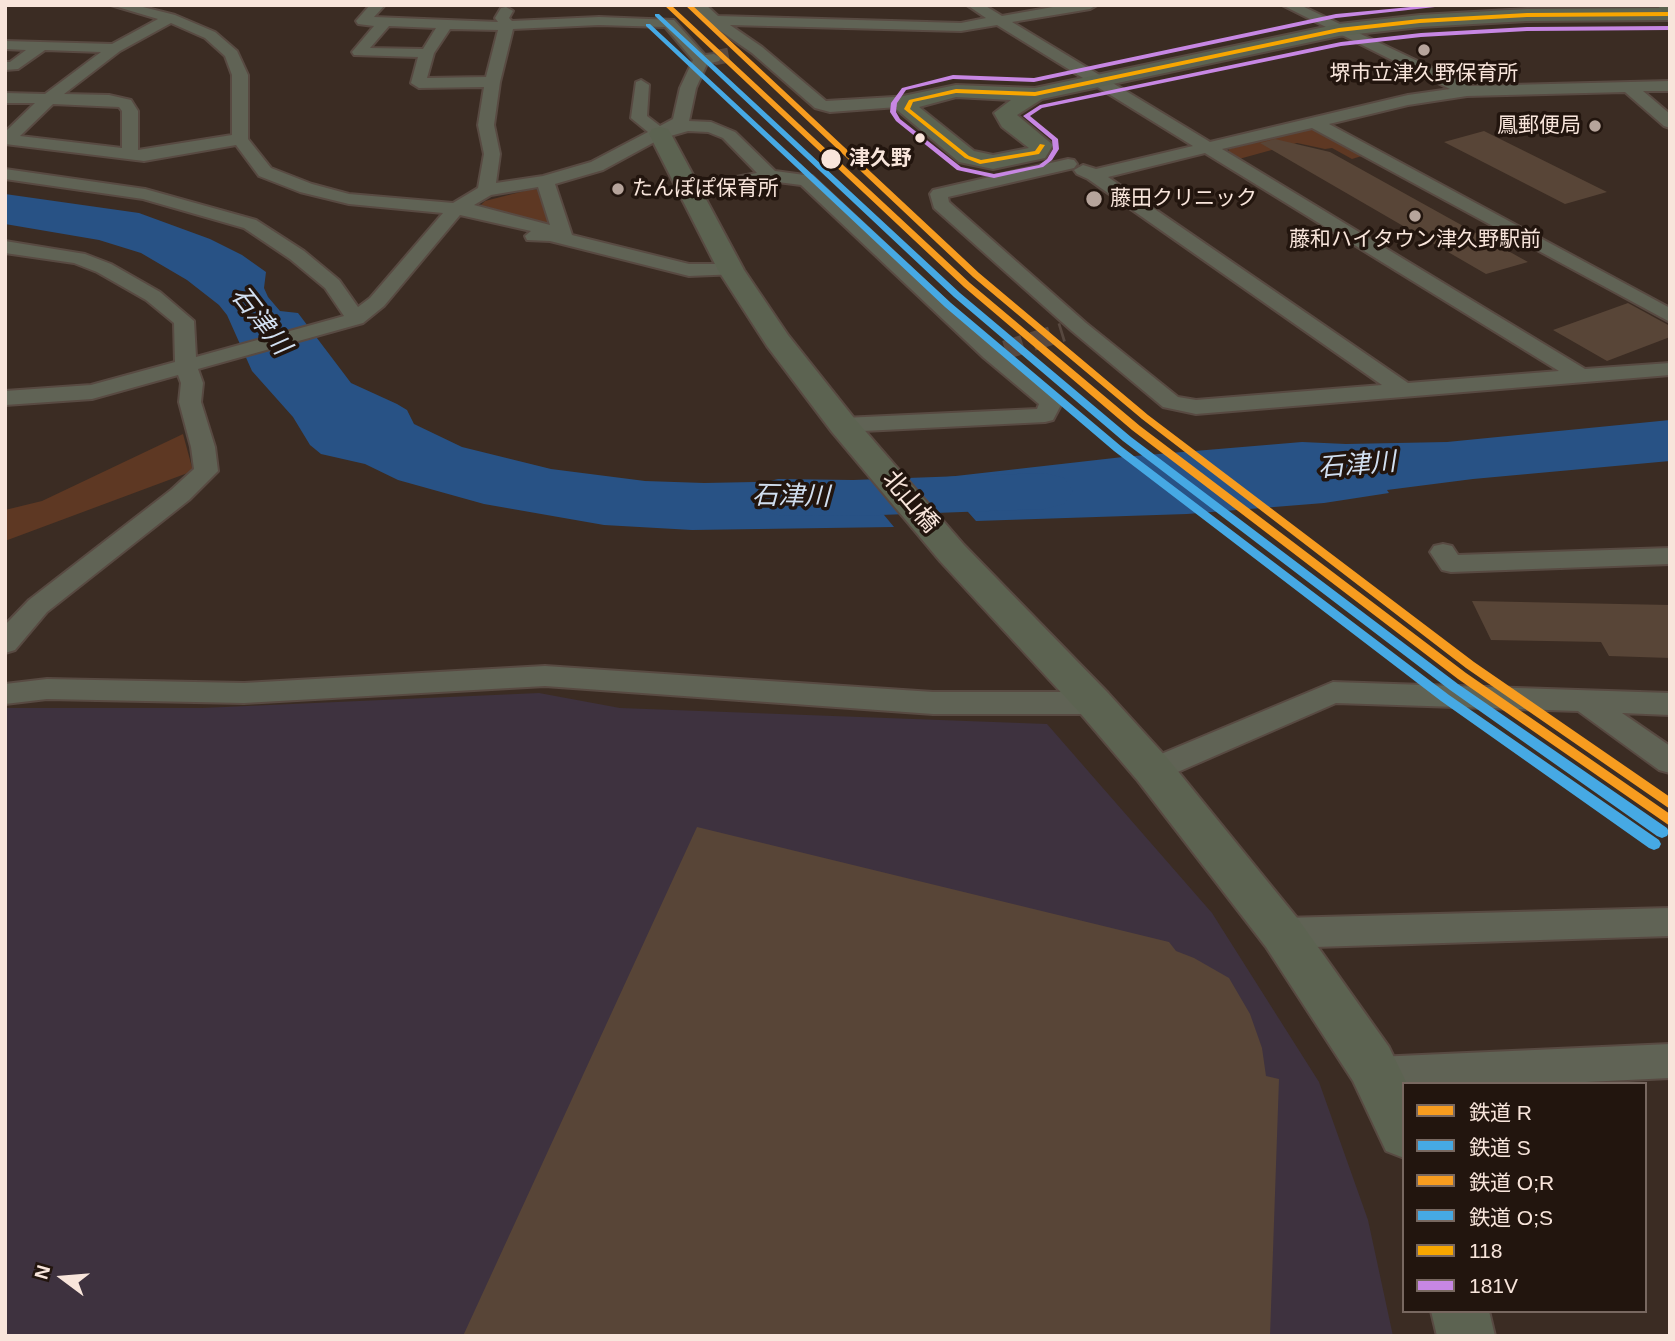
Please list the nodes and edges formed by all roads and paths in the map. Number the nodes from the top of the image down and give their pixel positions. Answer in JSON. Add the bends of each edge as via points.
{"nodes":[{"id":1,"x":118,"y":5,"type":"edge"},
{"id":2,"x":378,"y":5,"type":"edge"},
{"id":3,"x":509,"y":5,"type":"edge"},
{"id":4,"x":698,"y":5,"type":"edge"},
{"id":5,"x":974,"y":5,"type":"edge"},
{"id":6,"x":1090,"y":5,"type":"edge"},
{"id":7,"x":1289,"y":5,"type":"edge"},
{"id":8,"x":1670,"y":15,"type":"edge"},
{"id":9,"x":170,"y":18,"type":"junction"},
{"id":10,"x":714,"y":20,"type":"junction"},
{"id":11,"x":998,"y":22,"type":"junction"},
{"id":12,"x":383,"y":23,"type":"junction"},
{"id":13,"x":507,"y":23,"type":"junction"},
{"id":14,"x":445,"y":25,"type":"junction"},
{"id":15,"x":1339,"y":30,"type":"junction"},
{"id":16,"x":5,"y":45,"type":"edge"},
{"id":17,"x":43,"y":45,"type":"junction"},
{"id":18,"x":115,"y":48,"type":"junction"},
{"id":19,"x":757,"y":50,"type":"junction"},
{"id":20,"x":427,"y":53,"type":"junction"},
{"id":21,"x":735,"y":54,"type":"tunnel mouth"},
{"id":22,"x":5,"y":66,"type":"edge"},
{"id":23,"x":1098,"y":81,"type":"junction"},
{"id":24,"x":492,"y":82,"type":"junction"},
{"id":25,"x":640,"y":85,"type":"dead end"},
{"id":26,"x":1628,"y":86,"type":"junction"},
{"id":27,"x":1670,"y":86,"type":"edge"},
{"id":28,"x":1467,"y":91,"type":"junction"},
{"id":29,"x":1035,"y":94,"type":"junction"},
{"id":30,"x":51,"y":97,"type":"junction"},
{"id":31,"x":5,"y":98,"type":"edge"},
{"id":32,"x":911,"y":101,"type":"junction"},
{"id":33,"x":1315,"y":123,"type":"junction"},
{"id":34,"x":1670,"y":123,"type":"edge"},
{"id":35,"x":660,"y":134,"type":"junction"},
{"id":36,"x":240,"y":139,"type":"junction"},
{"id":37,"x":1042,"y":145,"type":"junction"},
{"id":38,"x":1209,"y":148,"type":"junction"},
{"id":39,"x":130,"y":155,"type":"junction"},
{"id":40,"x":1068,"y":163,"type":"junction"},
{"id":41,"x":5,"y":174,"type":"edge"},
{"id":42,"x":1094,"y":175,"type":"junction"},
{"id":43,"x":770,"y":176,"type":"junction"},
{"id":44,"x":545,"y":181,"type":"junction"},
{"id":45,"x":486,"y":190,"type":"junction"},
{"id":46,"x":690,"y":191,"type":"junction"},
{"id":47,"x":465,"y":210,"type":"junction"},
{"id":48,"x":553,"y":234,"type":"junction"},
{"id":49,"x":5,"y":247,"type":"edge"},
{"id":50,"x":731,"y":270,"type":"junction"},
{"id":51,"x":1670,"y":316,"type":"edge"},
{"id":52,"x":346,"y":323,"type":"junction"},
{"id":53,"x":194,"y":363,"type":"junction"},
{"id":54,"x":1670,"y":369,"type":"edge"},
{"id":55,"x":1581,"y":376,"type":"junction"},
{"id":56,"x":1403,"y":390,"type":"junction"},
{"id":57,"x":5,"y":398,"type":"edge"},
{"id":58,"x":843,"y":425,"type":"junction"},
{"id":59,"x":1443,"y":552,"type":"dead end"},
{"id":60,"x":1670,"y":556,"type":"edge"},
{"id":61,"x":5,"y":643,"type":"edge"},
{"id":62,"x":5,"y":694,"type":"edge"},
{"id":63,"x":1584,"y":701,"type":"junction"},
{"id":64,"x":1094,"y":703,"type":"junction"},
{"id":65,"x":1670,"y":704,"type":"edge"},
{"id":66,"x":1670,"y":762,"type":"edge"},
{"id":67,"x":1153,"y":770,"type":"junction"},
{"id":68,"x":1670,"y":922,"type":"edge"},
{"id":69,"x":1282,"y":933,"type":"junction"},
{"id":70,"x":1670,"y":1061,"type":"edge"},
{"id":71,"x":1376,"y":1074,"type":"junction"},
{"id":72,"x":1402,"y":1129,"type":"edge"},
{"id":73,"x":1460,"y":1313,"type":"edge"},
{"id":74,"x":1466,"y":1336,"type":"edge"}],
"edges":[{"from":1,"to":9,"type":"street"},
{"from":2,"to":12,"type":"street","via":[[363,21]]},
{"from":3,"to":13,"type":"street","via":[[502,18]]},
{"from":4,"to":10,"type":"street"},
{"from":5,"to":11,"type":"street"},
{"from":6,"to":11,"type":"street"},
{"from":7,"to":15,"type":"street"},
{"from":8,"to":15,"type":"street","via":[[1527,15]]},
{"from":9,"to":18,"type":"street"},
{"from":9,"to":36,"type":"street","via":[[210,35],[232,54],[240,75]]},
{"from":10,"to":11,"type":"street","via":[[961,27]]},
{"from":10,"to":19,"type":"street"},
{"from":11,"to":23,"type":"street"},
{"from":12,"to":14,"type":"street"},
{"from":12,"to":20,"type":"street","via":[[359,52]]},
{"from":13,"to":14,"type":"street"},
{"from":13,"to":24,"type":"street"},
{"from":13,"to":35,"type":"street","via":[[669,23],[707,59],[688,88],[681,121]]},
{"from":14,"to":20,"type":"street"},
{"from":15,"to":23,"type":"street"},
{"from":15,"to":28,"type":"street"},
{"from":16,"to":17,"type":"street"},
{"from":17,"to":18,"type":"street"},
{"from":17,"to":22,"type":"street","via":[[13,66]]},
{"from":18,"to":30,"type":"street"},
{"from":19,"to":21,"type":"street"},
{"from":19,"to":32,"type":"street","via":[[821,105]]},
{"from":20,"to":24,"type":"street","via":[[419,83]]},
{"from":23,"to":29,"type":"street"},
{"from":23,"to":38,"type":"street"},
{"from":24,"to":45,"type":"street","via":[[485,125],[492,154]]},
{"from":25,"to":35,"type":"street","via":[[639,118]]},
{"from":26,"to":27,"type":"street"},
{"from":26,"to":28,"type":"street"},
{"from":26,"to":34,"type":"street"},
{"from":28,"to":33,"type":"street"},
{"from":29,"to":32,"type":"street","via":[[956,91]]},
{"from":29,"to":37,"type":"street","via":[[1005,113],[1010,122]]},
{"from":30,"to":31,"type":"street"},
{"from":30,"to":39,"type":"street","via":[[125,103],[131,111]]},
{"from":30,"to":39,"type":"street","via":[[7,139]]},
{"from":32,"to":37,"type":"street","via":[[907,109],[967,157],[980,162],[1037,153]]},
{"from":33,"to":38,"type":"street"},
{"from":33,"to":51,"type":"street"},
{"from":35,"to":43,"type":"street","via":[[687,126],[711,127],[729,135]]},
{"from":35,"to":44,"type":"street","via":[[597,166]]},
{"from":35,"to":46,"type":"street","name":"北山橋"},
{"from":36,"to":39,"type":"street"},
{"from":36,"to":47,"type":"street","via":[[265,172],[306,188],[349,199]]},
{"from":37,"to":40,"type":"street"},
{"from":38,"to":42,"type":"street"},
{"from":38,"to":55,"type":"street"},
{"from":40,"to":42,"type":"street"},
{"from":40,"to":56,"type":"street","via":[[939,194],[940,204],[1071,330],[1171,402],[1196,407]]},
{"from":41,"to":52,"type":"street","via":[[145,194],[250,224],[332,284]]},
{"from":42,"to":56,"type":"street"},
{"from":43,"to":46,"type":"street"},
{"from":43,"to":58,"type":"street","via":[[806,180],[1051,403],[1045,415]]},
{"from":44,"to":45,"type":"street"},
{"from":44,"to":48,"type":"street"},
{"from":45,"to":47,"type":"street"},
{"from":46,"to":50,"type":"street","name":"北山橋"},
{"from":47,"to":48,"type":"street","via":[[464,218],[534,236]]},
{"from":47,"to":52,"type":"street","via":[[377,302]]},
{"from":48,"to":50,"type":"street","via":[[689,270]]},
{"from":49,"to":53,"type":"street","via":[[78,258],[153,296],[184,321]]},
{"from":50,"to":58,"type":"street","name":"北山橋","via":[[777,340]]},
{"from":52,"to":53,"type":"street"},
{"from":53,"to":57,"type":"street","via":[[92,392]]},
{"from":53,"to":61,"type":"street","via":[[190,402],[206,471],[38,606]]},
{"from":54,"to":55,"type":"street"},
{"from":55,"to":56,"type":"street"},
{"from":58,"to":64,"type":"street","name":"北山橋","via":[[952,553]]},
{"from":59,"to":60,"type":"street","via":[[1451,564]]},
{"from":62,"to":64,"type":"street","via":[[47,689],[244,693],[545,676],[933,703]]},
{"from":63,"to":65,"type":"street"},
{"from":63,"to":66,"type":"street"},
{"from":63,"to":67,"type":"street","via":[[1333,692]]},
{"from":64,"to":67,"type":"street","name":"北山橋"},
{"from":67,"to":69,"type":"street","name":"北山橋"},
{"from":68,"to":69,"type":"street"},
{"from":69,"to":71,"type":"street","name":"北山橋"},
{"from":70,"to":71,"type":"street"},
{"from":71,"to":72,"type":"street","name":"北山橋"},
{"from":73,"to":74,"type":"street"}]}
